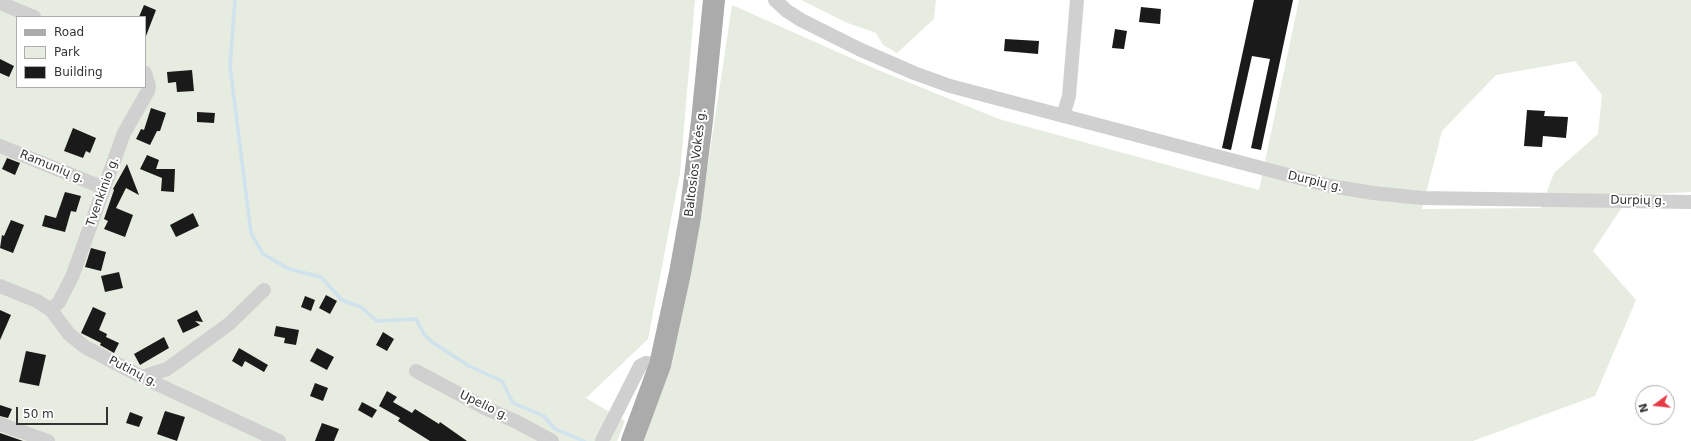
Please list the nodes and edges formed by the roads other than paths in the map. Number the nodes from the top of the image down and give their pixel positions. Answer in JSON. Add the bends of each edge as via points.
{"nodes":[{"id":1,"x":714,"y":0,"type":"edge"},
{"id":2,"x":775,"y":0,"type":"edge"},
{"id":3,"x":1077,"y":0,"type":"edge"},
{"id":4,"x":0,"y":3,"type":"edge"},
{"id":5,"x":32,"y":16,"type":"edge"},
{"id":6,"x":146,"y":76,"type":"edge"},
{"id":7,"x":1063,"y":116,"type":"junction"},
{"id":8,"x":0,"y":146,"type":"edge"},
{"id":9,"x":104,"y":188,"type":"junction"},
{"id":10,"x":1691,"y":202,"type":"edge"},
{"id":11,"x":0,"y":286,"type":"edge"},
{"id":12,"x":264,"y":290,"type":"dead end"},
{"id":13,"x":51,"y":310,"type":"junction"},
{"id":14,"x":660,"y":365,"type":"junction"},
{"id":15,"x":416,"y":371,"type":"dead end"},
{"id":16,"x":142,"y":377,"type":"junction"},
{"id":17,"x":0,"y":424,"type":"edge"},
{"id":18,"x":48,"y":441,"type":"edge"},
{"id":19,"x":279,"y":441,"type":"edge"},
{"id":20,"x":552,"y":441,"type":"edge"},
{"id":21,"x":602,"y":441,"type":"edge"},
{"id":22,"x":632,"y":441,"type":"edge"}],
"edges":[{"from":1,"to":14,"type":"main road","name":"Baltosios Vokės g.","via":[[691,209],[670,325]]},
{"from":2,"to":7,"type":"street","name":"Durpių g.","via":[[801,20],[914,73],[950,86]]},
{"from":3,"to":7,"type":"street","via":[[1069,96]]},
{"from":4,"to":5,"type":"street"},
{"from":6,"to":9,"type":"street","name":"Tvenkinio g.","via":[[148,91],[124,133]]},
{"from":7,"to":10,"type":"street","name":"Durpių g.","via":[[1330,186],[1372,194],[1422,198]]},
{"from":8,"to":9,"type":"street","name":"Ramunių g."},
{"from":9,"to":13,"type":"street","name":"Tvenkinio g.","via":[[72,277],[59,302]]},
{"from":11,"to":13,"type":"street","name":"Putinų g.","via":[[37,301]]},
{"from":12,"to":16,"type":"street","via":[[229,324],[185,356],[167,368]]},
{"from":13,"to":16,"type":"street","name":"Putinų g.","via":[[69,334],[85,347]]},
{"from":14,"to":21,"type":"street","via":[[646,363],[640,366]]},
{"from":14,"to":22,"type":"main road","name":"Baltosios Vokės g."},
{"from":15,"to":20,"type":"street","name":"Upelio g."},
{"from":16,"to":19,"type":"street","name":"Putinų g."},
{"from":17,"to":18,"type":"street"}]}
